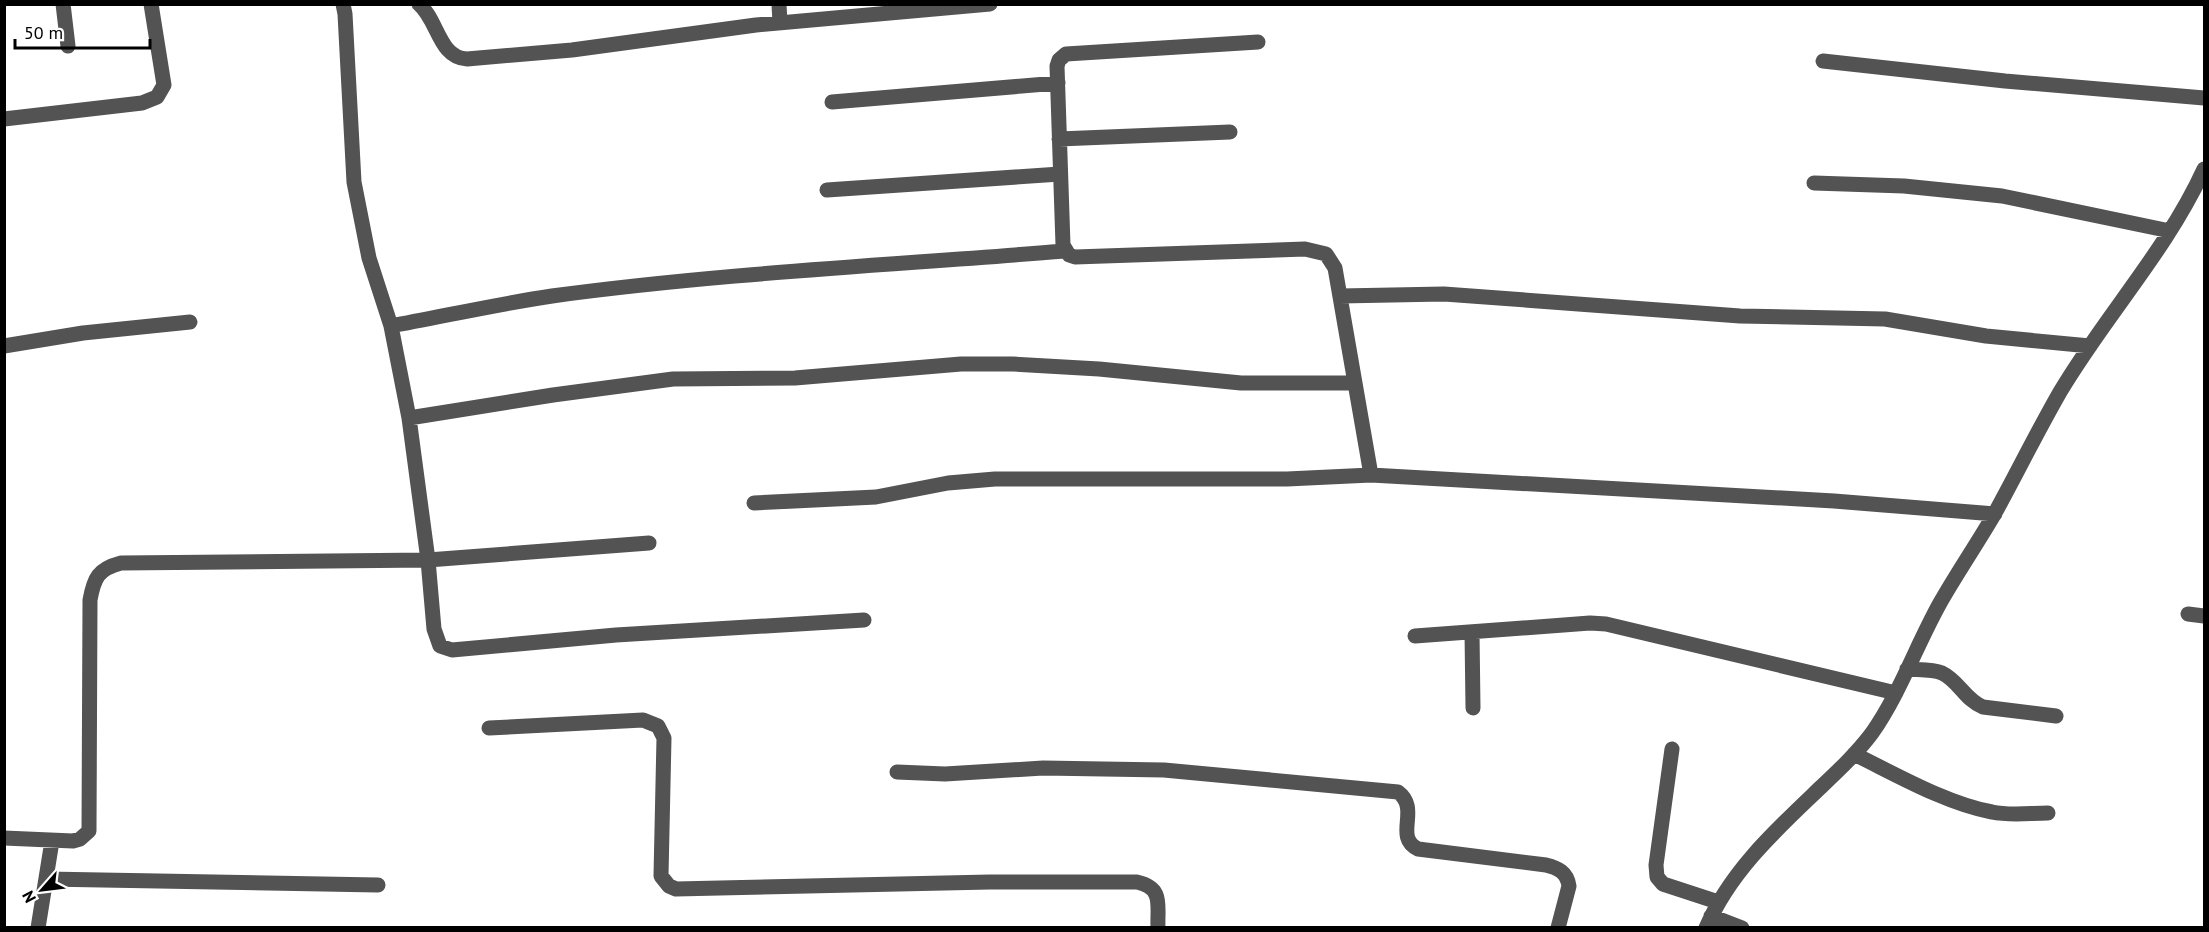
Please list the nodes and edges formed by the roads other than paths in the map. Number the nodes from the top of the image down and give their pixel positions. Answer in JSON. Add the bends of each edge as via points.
{"nodes":[{"id":1,"x":63,"y":4,"type":"edge"},
{"id":2,"x":151,"y":4,"type":"edge"},
{"id":3,"x":343,"y":4,"type":"edge"},
{"id":4,"x":419,"y":4,"type":"edge"},
{"id":5,"x":779,"y":4,"type":"edge"},
{"id":6,"x":990,"y":4,"type":"edge"},
{"id":7,"x":780,"y":23,"type":"junction"},
{"id":8,"x":1258,"y":42,"type":"dead end"},
{"id":9,"x":68,"y":46,"type":"dead end"},
{"id":10,"x":1823,"y":61,"type":"dead end"},
{"id":11,"x":1058,"y":83,"type":"junction"},
{"id":12,"x":2205,"y":98,"type":"edge"},
{"id":13,"x":832,"y":102,"type":"dead end"},
{"id":14,"x":4,"y":119,"type":"edge"},
{"id":15,"x":1230,"y":132,"type":"dead end"},
{"id":16,"x":1059,"y":139,"type":"junction"},
{"id":17,"x":1060,"y":174,"type":"junction"},
{"id":18,"x":2203,"y":179,"type":"edge"},
{"id":19,"x":1814,"y":183,"type":"dead end"},
{"id":20,"x":827,"y":190,"type":"dead end"},
{"id":21,"x":2170,"y":231,"type":"junction"},
{"id":22,"x":1065,"y":251,"type":"junction"},
{"id":23,"x":1340,"y":296,"type":"junction"},
{"id":24,"x":190,"y":322,"type":"dead end"},
{"id":25,"x":391,"y":326,"type":"junction"},
{"id":26,"x":4,"y":346,"type":"edge"},
{"id":27,"x":2090,"y":346,"type":"junction"},
{"id":28,"x":1355,"y":383,"type":"junction"},
{"id":29,"x":409,"y":418,"type":"junction"},
{"id":30,"x":1371,"y":475,"type":"junction"},
{"id":31,"x":754,"y":503,"type":"dead end"},
{"id":32,"x":1995,"y":514,"type":"junction"},
{"id":33,"x":649,"y":543,"type":"dead end"},
{"id":34,"x":428,"y":560,"type":"junction"},
{"id":35,"x":2188,"y":614,"type":"dead end"},
{"id":36,"x":2205,"y":616,"type":"edge"},
{"id":37,"x":864,"y":620,"type":"dead end"},
{"id":38,"x":1472,"y":632,"type":"junction"},
{"id":39,"x":1415,"y":636,"type":"dead end"},
{"id":40,"x":1907,"y":669,"type":"junction"},
{"id":41,"x":1896,"y":693,"type":"junction"},
{"id":42,"x":1473,"y":708,"type":"dead end"},
{"id":43,"x":2056,"y":716,"type":"dead end"},
{"id":44,"x":489,"y":728,"type":"dead end"},
{"id":45,"x":1672,"y":749,"type":"dead end"},
{"id":46,"x":1854,"y":754,"type":"junction"},
{"id":47,"x":897,"y":772,"type":"dead end"},
{"id":48,"x":2048,"y":813,"type":"dead end"},
{"id":49,"x":4,"y":838,"type":"edge"},
{"id":50,"x":52,"y":841,"type":"junction"},
{"id":51,"x":46,"y":879,"type":"junction"},
{"id":52,"x":378,"y":885,"type":"dead end"},
{"id":53,"x":1718,"y":902,"type":"junction"},
{"id":54,"x":1709,"y":922,"type":"edge"},
{"id":55,"x":38,"y":927,"type":"edge"},
{"id":56,"x":1158,"y":927,"type":"edge"},
{"id":57,"x":1558,"y":927,"type":"edge"},
{"id":58,"x":1742,"y":927,"type":"edge"}],
"edges":[{"from":1,"to":9,"type":"street"},
{"from":2,"to":14,"type":"street","via":[[164,85],[158,97],[142,103]]},
{"from":3,"to":25,"type":"street","via":[[354,182],[369,258]]},
{"from":4,"to":7,"type":"street","via":[[451,55],[460,59],[572,50]]},
{"from":5,"to":7,"type":"street"},
{"from":6,"to":7,"type":"street"},
{"from":8,"to":11,"type":"street","via":[[1066,54],[1059,60]]},
{"from":10,"to":12,"type":"street"},
{"from":11,"to":13,"type":"street"},
{"from":11,"to":16,"type":"street"},
{"from":15,"to":16,"type":"street"},
{"from":16,"to":17,"type":"street"},
{"from":17,"to":20,"type":"street"},
{"from":17,"to":22,"type":"street"},
{"from":18,"to":21,"type":"street"},
{"from":19,"to":21,"type":"street","via":[[2002,196]]},
{"from":21,"to":27,"type":"street"},
{"from":22,"to":23,"type":"street","via":[[1075,256],[1318,251],[1326,254],[1335,268]]},
{"from":22,"to":25,"type":"street","via":[[625,288]]},
{"from":23,"to":27,"type":"street","via":[[1444,294],[1740,316],[1885,319],[1986,336]]},
{"from":23,"to":28,"type":"street"},
{"from":24,"to":26,"type":"street"},
{"from":25,"to":29,"type":"street"},
{"from":27,"to":32,"type":"street","via":[[2059,394]]},
{"from":28,"to":29,"type":"street","via":[[1241,383],[1099,369],[961,364],[795,378],[673,379]]},
{"from":28,"to":30,"type":"street"},
{"from":29,"to":34,"type":"street"},
{"from":30,"to":31,"type":"street","via":[[1287,479],[995,478],[876,497]]},
{"from":30,"to":32,"type":"street"},
{"from":32,"to":40,"type":"street","via":[[1940,603]]},
{"from":33,"to":34,"type":"street"},
{"from":34,"to":37,"type":"street","via":[[436,638],[440,646],[452,650]]},
{"from":34,"to":50,"type":"street","via":[[121,563],[101,571],[92,586],[90,600],[90,824],[80,839]]},
{"from":35,"to":36,"type":"street"},
{"from":38,"to":39,"type":"street"},
{"from":38,"to":41,"type":"street","via":[[1606,624]]},
{"from":38,"to":42,"type":"street"},
{"from":40,"to":41,"type":"street"},
{"from":40,"to":43,"type":"street","via":[[1943,674],[1983,708]]},
{"from":41,"to":46,"type":"street"},
{"from":44,"to":56,"type":"street","via":[[643,720],[658,726],[664,738],[661,876],[676,889],[1137,882],[1155,891]]},
{"from":45,"to":53,"type":"street","via":[[1657,877],[1663,884]]},
{"from":46,"to":48,"type":"street","via":[[1921,786],[1993,813]]},
{"from":46,"to":53,"type":"street","via":[[1793,813]]},
{"from":47,"to":57,"type":"street","via":[[1164,770],[1398,792],[1409,807],[1406,836],[1413,847],[1561,870],[1569,885]]},
{"from":49,"to":50,"type":"street"},
{"from":50,"to":51,"type":"street"},
{"from":51,"to":52,"type":"street"},
{"from":51,"to":55,"type":"street"},
{"from":53,"to":54,"type":"street"},
{"from":54,"to":58,"type":"street"}]}
